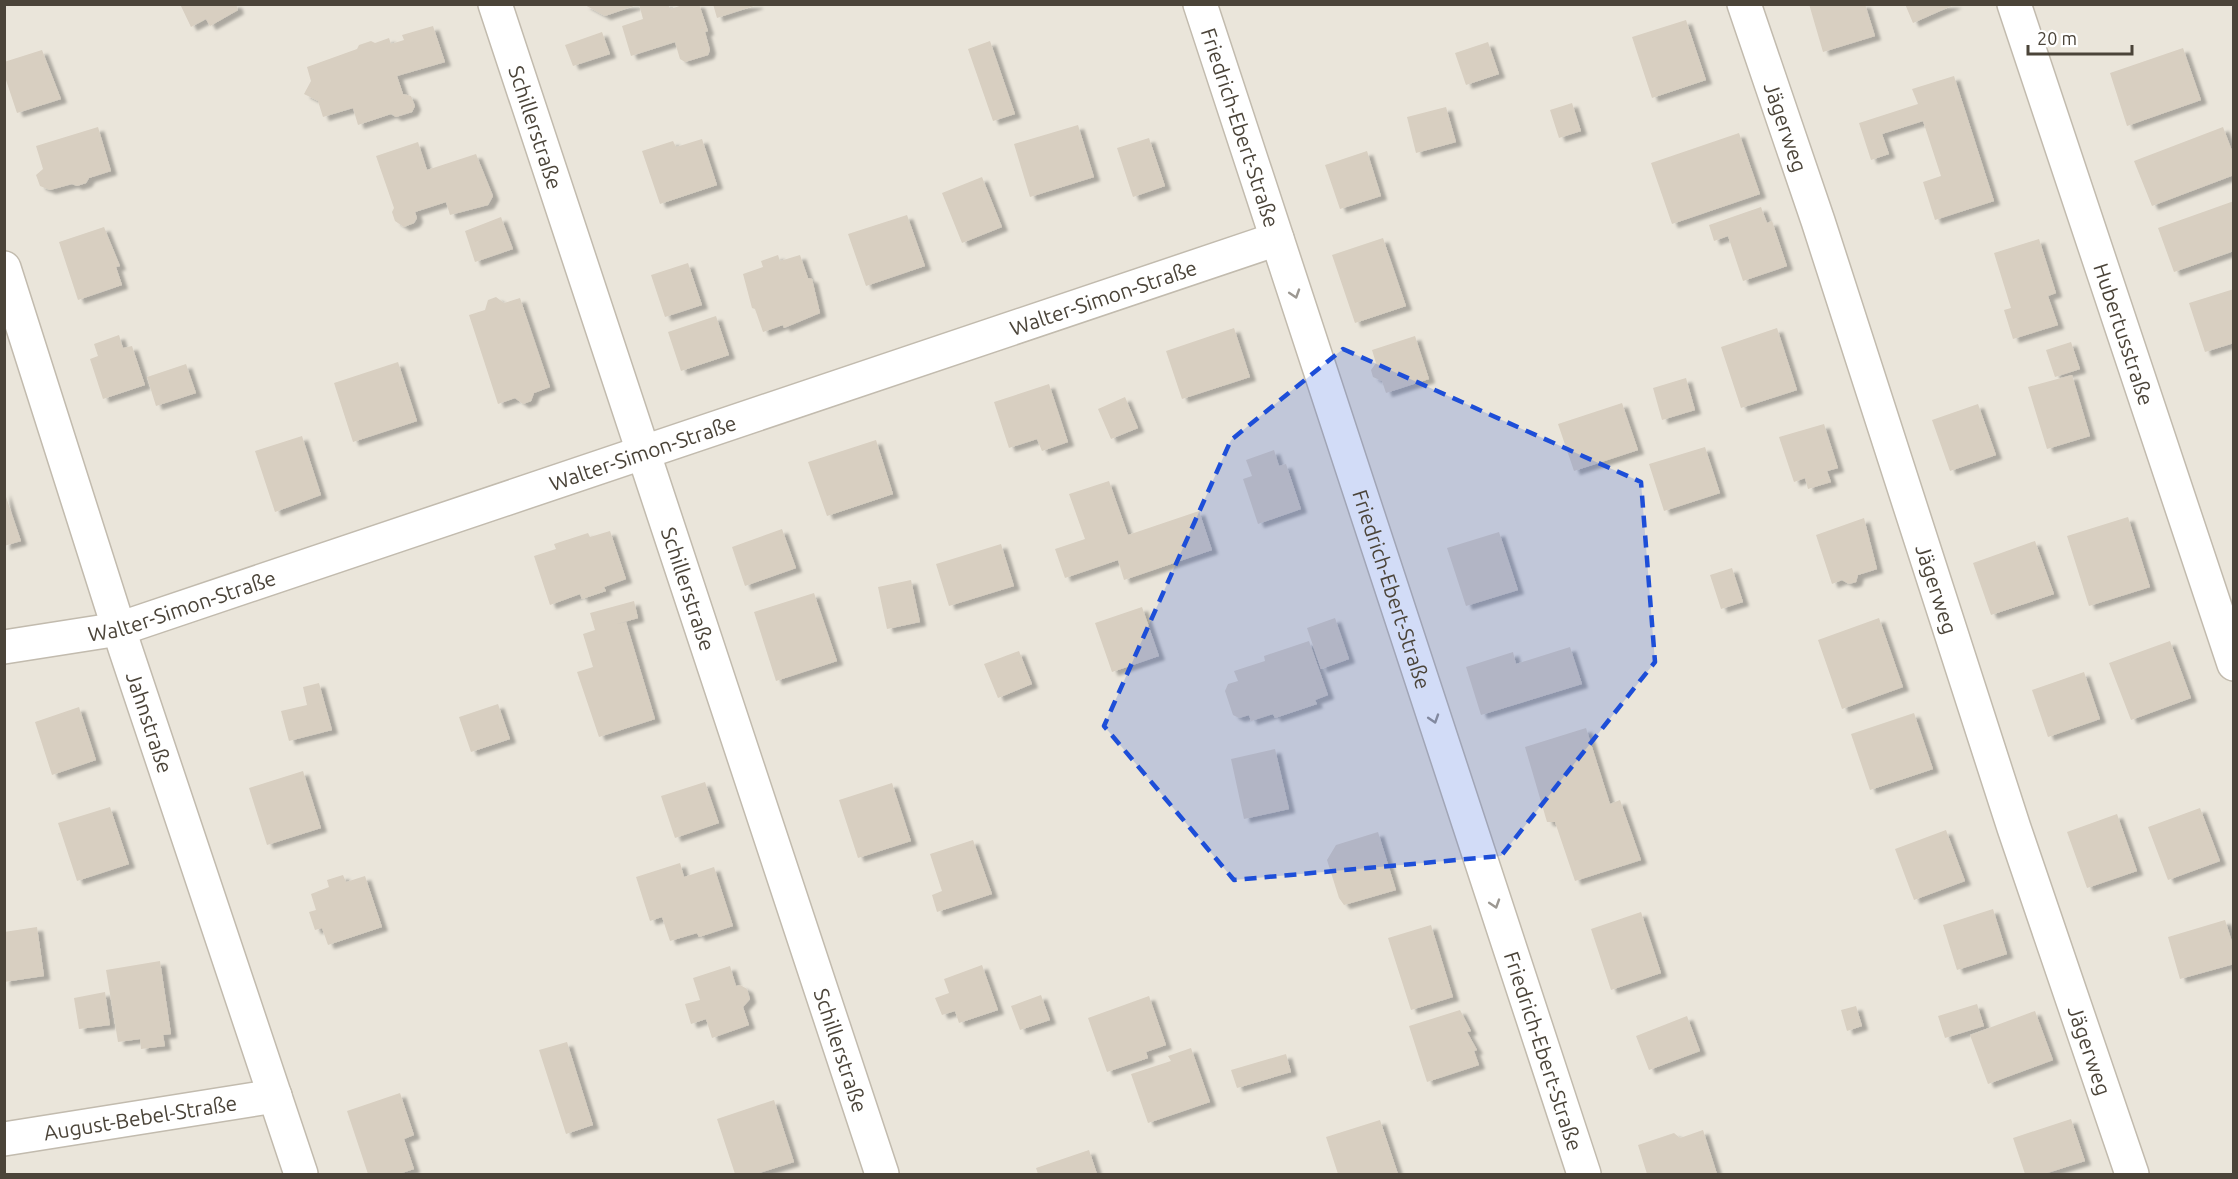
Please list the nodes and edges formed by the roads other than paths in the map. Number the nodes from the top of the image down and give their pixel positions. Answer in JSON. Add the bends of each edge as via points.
{"nodes":[{"id":1,"x":495,"y":4,"type":"edge"},
{"id":2,"x":1200,"y":4,"type":"edge"},
{"id":3,"x":1744,"y":4,"type":"edge"},
{"id":4,"x":2014,"y":4,"type":"edge"},
{"id":5,"x":1277,"y":239,"type":"junction"},
{"id":6,"x":4,"y":268,"type":"edge"},
{"id":7,"x":643,"y":455,"type":"junction"},
{"id":8,"x":119,"y":629,"type":"junction"},
{"id":9,"x":4,"y":647,"type":"edge"},
{"id":10,"x":2234,"y":663,"type":"edge"},
{"id":11,"x":275,"y":1096,"type":"junction"},
{"id":12,"x":4,"y":1140,"type":"edge"},
{"id":13,"x":301,"y":1174,"type":"edge"},
{"id":14,"x":882,"y":1174,"type":"edge"},
{"id":15,"x":1584,"y":1174,"type":"edge"},
{"id":16,"x":2132,"y":1174,"type":"edge"}],
"edges":[{"from":1,"to":7,"type":"street","name":"Schillerstraße"},
{"from":2,"to":5,"type":"street","name":"Friedrich-Ebert-Straße"},
{"from":3,"to":16,"type":"street","name":"Jägerweg","via":[[2014,828]]},
{"from":4,"to":10,"type":"street","name":"Hubertusstraße"},
{"from":5,"to":7,"type":"street","name":"Walter-Simon-Straße"},
{"from":5,"to":15,"type":"street","name":"Friedrich-Ebert-Straße","one_way":true},
{"from":6,"to":8,"type":"street","name":"Jahnstraße"},
{"from":7,"to":8,"type":"street","name":"Walter-Simon-Straße"},
{"from":7,"to":14,"type":"street","name":"Schillerstraße"},
{"from":8,"to":9,"type":"street","name":"Walter-Simon-Straße"},
{"from":8,"to":11,"type":"street","name":"Jahnstraße"},
{"from":11,"to":12,"type":"street","name":"August-Bebel-Straße"},
{"from":11,"to":13,"type":"street","name":"Jahnstraße"}]}
